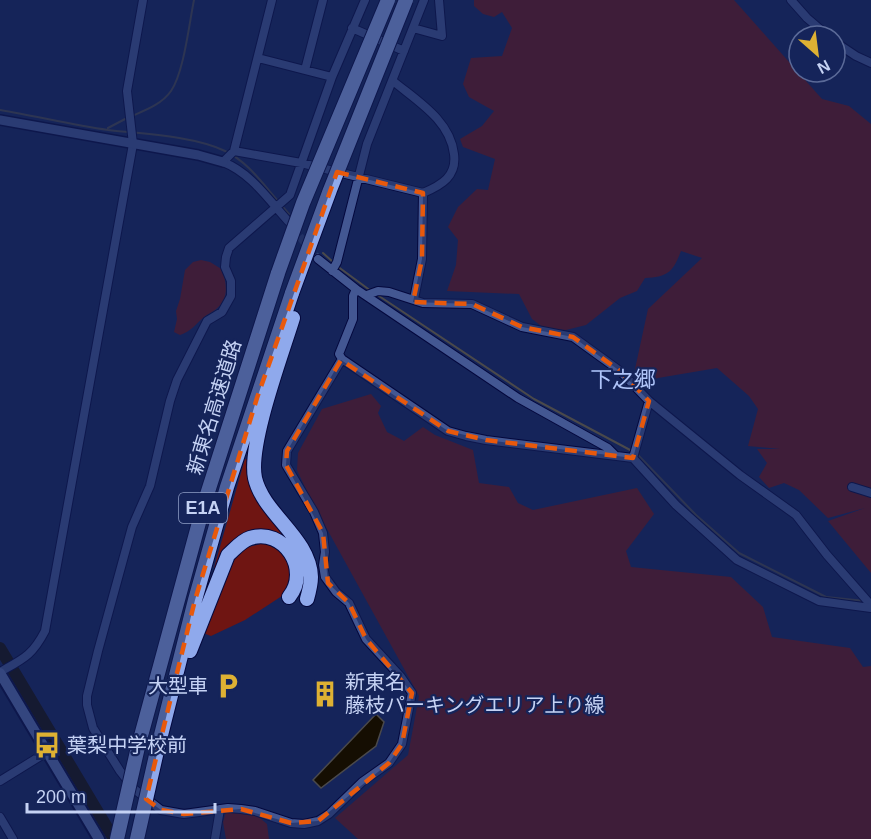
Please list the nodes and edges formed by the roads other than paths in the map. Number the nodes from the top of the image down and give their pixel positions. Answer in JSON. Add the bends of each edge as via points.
{"nodes":[{"id":1,"x":142,"y":0,"type":"edge"},
{"id":2,"x":272,"y":0,"type":"edge"},
{"id":3,"x":323,"y":0,"type":"edge"},
{"id":4,"x":365,"y":0,"type":"edge"},
{"id":5,"x":388,"y":0,"type":"edge"},
{"id":6,"x":406,"y":0,"type":"edge"},
{"id":7,"x":424,"y":0,"type":"edge"},
{"id":8,"x":439,"y":0,"type":"edge"},
{"id":9,"x":791,"y":0,"type":"edge"},
{"id":10,"x":814,"y":24,"type":"edge"},
{"id":11,"x":352,"y":28,"type":"junction"},
{"id":12,"x":413,"y":28,"type":"junction"},
{"id":13,"x":847,"y":50,"type":"edge"},
{"id":14,"x":404,"y":51,"type":"junction"},
{"id":15,"x":258,"y":58,"type":"junction"},
{"id":16,"x":871,"y":63,"type":"edge"},
{"id":17,"x":305,"y":70,"type":"junction"},
{"id":18,"x":332,"y":77,"type":"junction"},
{"id":19,"x":393,"y":81,"type":"junction"},
{"id":20,"x":0,"y":120,"type":"edge"},
{"id":21,"x":133,"y":144,"type":"junction"},
{"id":22,"x":234,"y":151,"type":"junction"},
{"id":23,"x":223,"y":162,"type":"junction"},
{"id":24,"x":301,"y":163,"type":"junction"},
{"id":25,"x":358,"y":177,"type":"junction"},
{"id":26,"x":423,"y":193,"type":"junction"},
{"id":27,"x":275,"y":208,"type":"junction"},
{"id":28,"x":288,"y":221,"type":"tunnel mouth"},
{"id":29,"x":318,"y":259,"type":"tunnel mouth"},
{"id":30,"x":332,"y":271,"type":"junction"},
{"id":31,"x":356,"y":289,"type":"junction"},
{"id":32,"x":296,"y":294,"type":"junction"},
{"id":33,"x":367,"y":295,"type":"junction"},
{"id":34,"x":414,"y":299,"type":"junction"},
{"id":35,"x":342,"y":359,"type":"junction"},
{"id":36,"x":649,"y":401,"type":"junction"},
{"id":37,"x":615,"y":455,"type":"junction"},
{"id":38,"x":633,"y":458,"type":"junction"},
{"id":39,"x":852,"y":487,"type":"dead end"},
{"id":40,"x":871,"y":494,"type":"edge"},
{"id":41,"x":289,"y":597,"type":"dead end"},
{"id":42,"x":307,"y":600,"type":"dead end"},
{"id":43,"x":871,"y":606,"type":"edge"},
{"id":44,"x":0,"y":673,"type":"edge"},
{"id":45,"x":171,"y":698,"type":"junction"},
{"id":46,"x":47,"y":752,"type":"junction"},
{"id":47,"x":0,"y":781,"type":"edge"},
{"id":48,"x":220,"y":809,"type":"junction"},
{"id":49,"x":0,"y":817,"type":"edge"},
{"id":50,"x":13,"y":839,"type":"edge"},
{"id":51,"x":99,"y":839,"type":"edge"},
{"id":52,"x":117,"y":839,"type":"edge"},
{"id":53,"x":137,"y":839,"type":"edge"},
{"id":54,"x":215,"y":839,"type":"edge"}],
"edges":[{"from":1,"to":21,"type":"street","via":[[127,91]]},
{"from":2,"to":15,"type":"street"},
{"from":3,"to":17,"type":"street"},
{"from":4,"to":11,"type":"street"},
{"from":5,"to":52,"type":"highway","name":"新東名高速道路","number":"E1A","bridge":true,"via":[[278,273],[204,504]]},
{"from":6,"to":32,"type":"highway","name":"新東名高速道路","number":"E1A","bridge":true},
{"from":7,"to":12,"type":"street"},
{"from":8,"to":12,"type":"street","via":[[441,36]]},
{"from":9,"to":10,"type":"street"},
{"from":11,"to":14,"type":"street"},
{"from":11,"to":18,"type":"street"},
{"from":12,"to":14,"type":"street"},
{"from":13,"to":16,"type":"street"},
{"from":14,"to":19,"type":"street"},
{"from":15,"to":17,"type":"street"},
{"from":15,"to":22,"type":"street"},
{"from":17,"to":18,"type":"street"},
{"from":18,"to":24,"type":"street"},
{"from":19,"to":25,"type":"street"},
{"from":19,"to":26,"type":"street","via":[[440,121],[453,143],[452,174]]},
{"from":20,"to":21,"type":"street"},
{"from":21,"to":23,"type":"street"},
{"from":21,"to":44,"type":"street","via":[[45,631],[36,649]]},
{"from":22,"to":23,"type":"street"},
{"from":22,"to":24,"type":"street"},
{"from":23,"to":27,"type":"street","via":[[245,174]]},
{"from":24,"to":25,"type":"street"},
{"from":24,"to":27,"type":"street","via":[[290,195]]},
{"from":25,"to":26,"type":"street"},
{"from":25,"to":30,"type":"street"},
{"from":26,"to":34,"type":"street","via":[[422,260]]},
{"from":27,"to":28,"type":"street"},
{"from":27,"to":48,"type":"street","via":[[230,248],[225,267],[231,281],[231,296],[222,312],[207,321],[177,380],[150,486],[132,527],[87,696],[93,728],[134,789],[171,813]]},
{"from":29,"to":30,"type":"street"},
{"from":30,"to":31,"type":"street"},
{"from":31,"to":33,"type":"street"},
{"from":31,"to":35,"type":"street","via":[[353,319],[339,354]]},
{"from":32,"to":42,"type":"highway","via":[[254,467],[264,498],[303,550],[311,576]]},
{"from":32,"to":45,"type":"highway","name":"新東名高速道路","number":"E1A","via":[[228,487]]},
{"from":33,"to":34,"type":"street","via":[[378,291]]},
{"from":33,"to":37,"type":"street","via":[[518,398]]},
{"from":34,"to":36,"type":"street","via":[[423,303],[472,303],[522,327],[573,337],[620,371]]},
{"from":35,"to":37,"type":"street","via":[[448,430],[486,440]]},
{"from":35,"to":48,"type":"street","via":[[287,452],[286,465],[323,533],[323,566],[328,583],[349,603],[366,639],[412,693],[402,744],[389,763],[318,821],[291,823],[255,811]]},
{"from":36,"to":38,"type":"street"},
{"from":36,"to":43,"type":"street","via":[[796,515]]},
{"from":37,"to":38,"type":"street"},
{"from":38,"to":43,"type":"street","via":[[676,505],[737,560],[819,601]]},
{"from":39,"to":40,"type":"street"},
{"from":41,"to":45,"type":"highway","via":[[298,572],[293,554],[263,536],[239,544],[228,555],[220,573]]},
{"from":44,"to":46,"type":"main road"},
{"from":45,"to":53,"type":"highway","name":"新東名高速道路","number":"E1A","bridge":true},
{"from":46,"to":47,"type":"street"},
{"from":46,"to":51,"type":"main road"},
{"from":48,"to":54,"type":"street"},
{"from":49,"to":50,"type":"street"}]}
